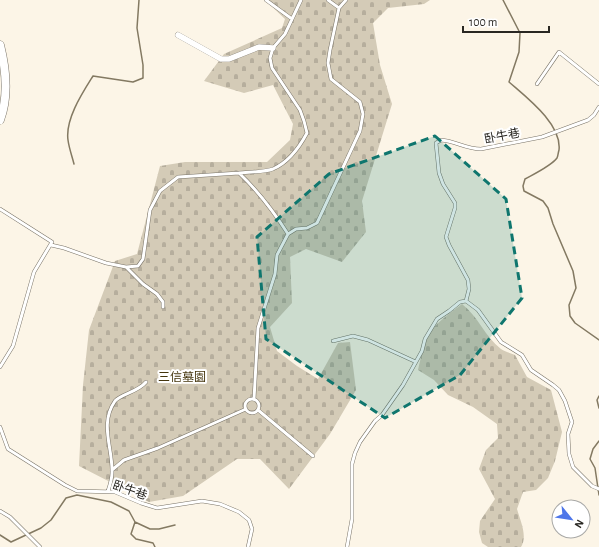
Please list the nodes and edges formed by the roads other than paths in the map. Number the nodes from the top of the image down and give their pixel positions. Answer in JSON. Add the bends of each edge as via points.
{"nodes":[{"id":1,"x":266,"y":0,"type":"edge"},
{"id":2,"x":301,"y":0,"type":"edge"},
{"id":3,"x":328,"y":0,"type":"edge"},
{"id":4,"x":346,"y":0,"type":"edge"},
{"id":5,"x":339,"y":8,"type":"junction"},
{"id":6,"x":292,"y":19,"type":"junction"},
{"id":7,"x":178,"y":35,"type":"dead end"},
{"id":8,"x":0,"y":45,"type":"edge"},
{"id":9,"x":273,"y":48,"type":"junction"},
{"id":10,"x":538,"y":84,"type":"dead end"},
{"id":11,"x":599,"y":84,"type":"edge"},
{"id":12,"x":599,"y":106,"type":"edge"},
{"id":13,"x":0,"y":120,"type":"edge"},
{"id":14,"x":239,"y":173,"type":"junction"},
{"id":15,"x":0,"y":209,"type":"edge"},
{"id":16,"x":288,"y":234,"type":"junction"},
{"id":17,"x":51,"y":245,"type":"junction"},
{"id":18,"x":126,"y":267,"type":"junction"},
{"id":19,"x":466,"y":301,"type":"junction"},
{"id":20,"x":163,"y":307,"type":"dead end"},
{"id":21,"x":333,"y":340,"type":"dead end"},
{"id":22,"x":416,"y":362,"type":"junction"},
{"id":23,"x":0,"y":368,"type":"edge"},
{"id":24,"x":146,"y":382,"type":"dead end"},
{"id":25,"x":254,"y":399,"type":"junction"},
{"id":26,"x":246,"y":409,"type":"junction"},
{"id":27,"x":258,"y":410,"type":"junction"},
{"id":28,"x":0,"y":427,"type":"edge"},
{"id":29,"x":313,"y":456,"type":"dead end"},
{"id":30,"x":112,"y":470,"type":"junction"},
{"id":31,"x":599,"y":490,"type":"edge"},
{"id":32,"x":108,"y":491,"type":"junction"},
{"id":33,"x":0,"y":511,"type":"edge"},
{"id":34,"x":40,"y":547,"type":"edge"},
{"id":35,"x":248,"y":547,"type":"edge"},
{"id":36,"x":347,"y":547,"type":"edge"}],
"edges":[{"from":1,"to":6,"type":"lane"},
{"from":2,"to":6,"type":"lane"},
{"from":3,"to":5,"type":"lane"},
{"from":4,"to":5,"type":"lane"},
{"from":5,"to":16,"type":"lane","via":[[328,63],[331,79],[360,102],[363,114],[360,131],[317,223]]},
{"from":6,"to":9,"type":"lane","via":[[285,34]]},
{"from":7,"to":9,"type":"street","via":[[221,59],[229,59],[259,47]]},
{"from":8,"to":13,"type":"street","via":[[5,65],[5,85],[4,110]]},
{"from":9,"to":14,"type":"lane","via":[[270,58],[272,68],[300,110],[307,133],[300,146],[287,160],[272,169]]},
{"from":10,"to":11,"type":"lane","via":[[559,52]]},
{"from":12,"to":19,"type":"lane","name":"卧牛巷","via":[[588,120],[542,137],[481,149],[471,149],[446,140],[436,143],[439,173],[455,203],[446,237],[468,280]]},
{"from":14,"to":16,"type":"lane","via":[[252,185]]},
{"from":14,"to":18,"type":"lane","via":[[178,177],[167,184],[160,191],[150,210],[143,259],[138,266]]},
{"from":15,"to":17,"type":"lane","via":[[52,242]]},
{"from":16,"to":25,"type":"lane","via":[[277,255],[275,274],[258,328]]},
{"from":17,"to":18,"type":"lane"},
{"from":17,"to":23,"type":"lane","via":[[34,272],[12,346]]},
{"from":18,"to":20,"type":"lane","via":[[157,294],[163,302]]},
{"from":19,"to":22,"type":"lane","via":[[460,302],[437,319],[425,339]]},
{"from":19,"to":31,"type":"lane","via":[[478,310],[501,342],[522,355],[531,370],[559,390],[572,422],[568,434],[571,461],[579,473]]},
{"from":21,"to":22,"type":"lane","via":[[353,336],[368,340]]},
{"from":22,"to":36,"type":"lane","via":[[382,415],[369,428],[355,453],[352,470],[352,519]]},
{"from":24,"to":30,"type":"lane","via":[[117,399],[108,416]]},
{"from":25,"to":26,"type":"lane","via":[[247,402]]},
{"from":25,"to":27,"type":"lane","via":[[259,404]]},
{"from":26,"to":27,"type":"lane","via":[[252,413]]},
{"from":26,"to":30,"type":"lane","via":[[158,448],[124,460]]},
{"from":27,"to":29,"type":"lane"},
{"from":28,"to":32,"type":"lane","name":"卧牛巷","via":[[8,449],[65,485],[77,491]]},
{"from":30,"to":32,"type":"lane"},
{"from":32,"to":35,"type":"lane","name":"卧牛巷","via":[[157,508],[202,501],[220,504],[240,512],[249,520],[252,529]]},
{"from":33,"to":34,"type":"lane","via":[[10,517]]}]}
